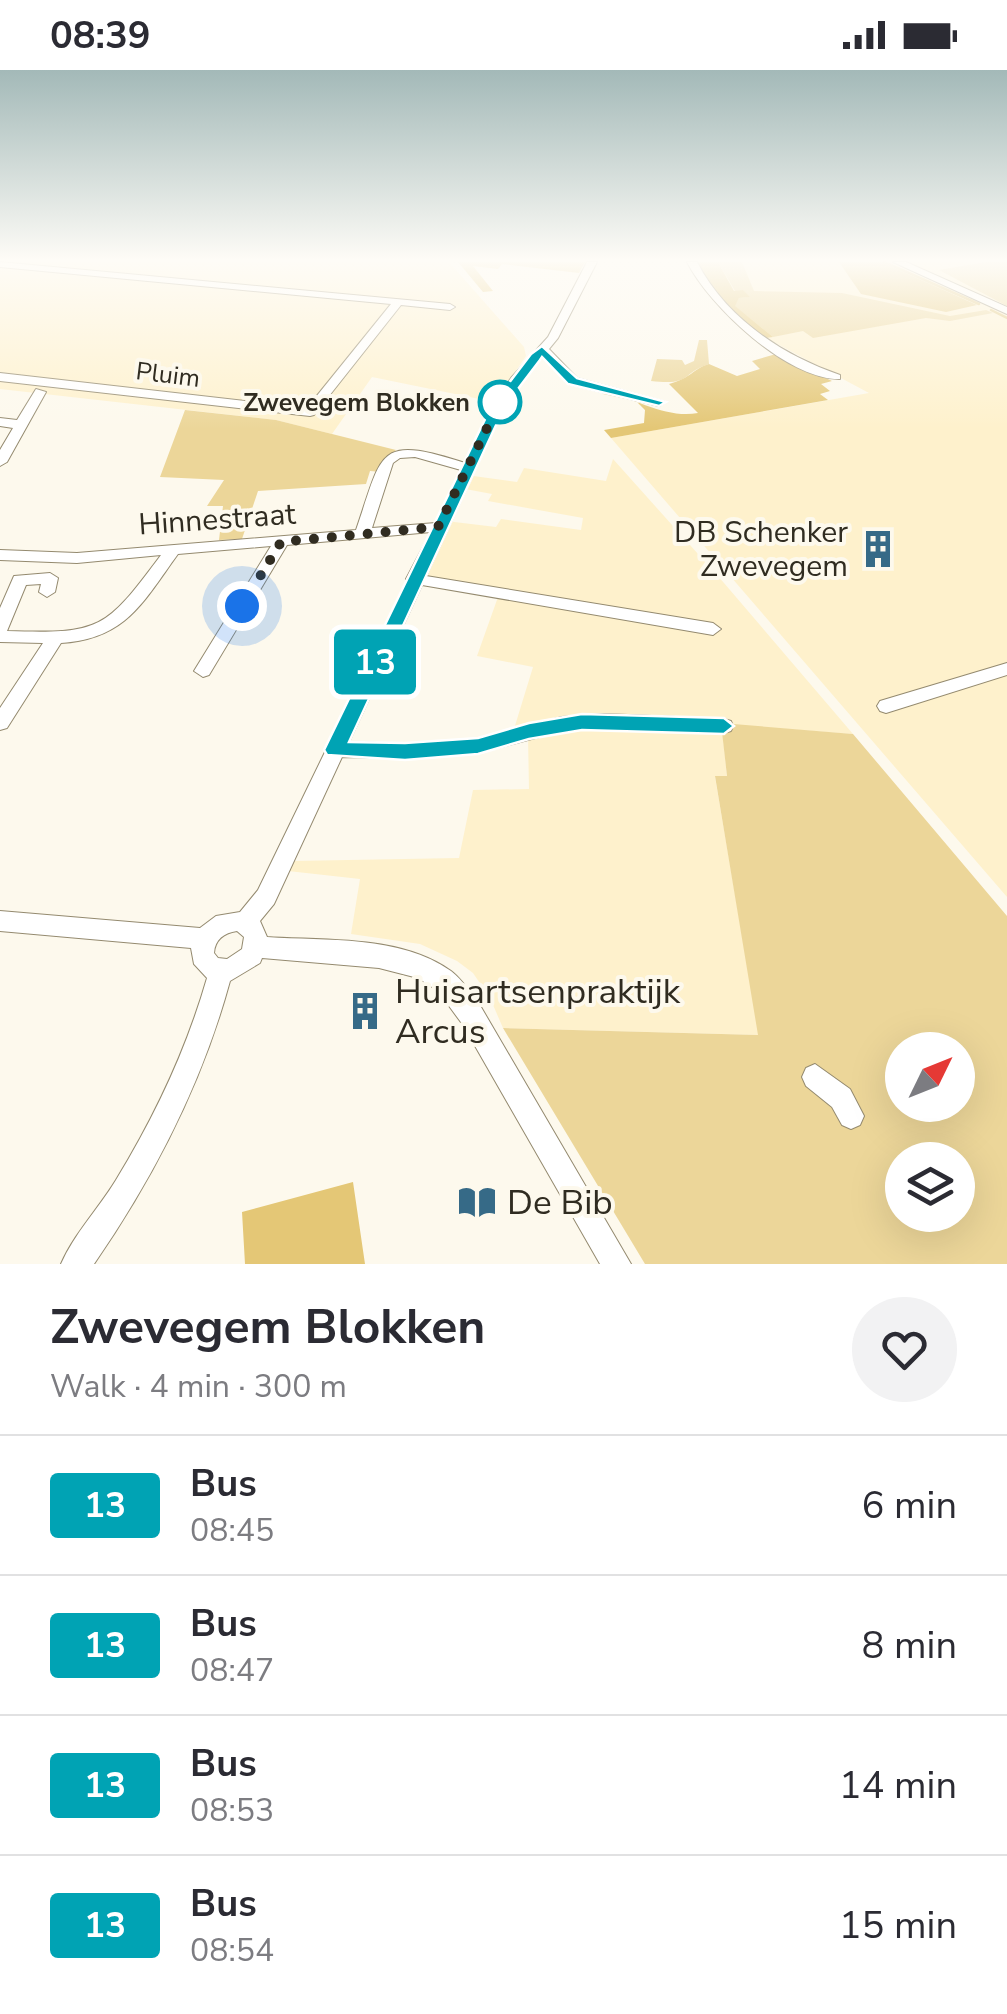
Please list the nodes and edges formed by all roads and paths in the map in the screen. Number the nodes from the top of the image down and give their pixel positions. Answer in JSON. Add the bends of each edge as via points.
{"nodes":[{"id":1,"x":385,"y":318,"type":"edge"},
{"id":2,"x":565,"y":318,"type":"edge"},
{"id":3,"x":737,"y":318,"type":"edge"},
{"id":4,"x":542,"y":350,"type":"junction"},
{"id":5,"x":0,"y":377,"type":"edge"},
{"id":6,"x":836,"y":377,"type":"dead end"},
{"id":7,"x":40,"y":392,"type":"dead end"},
{"id":8,"x":659,"y":402,"type":"dead end"},
{"id":9,"x":0,"y":422,"type":"edge"},
{"id":10,"x":22,"y":425,"type":"junction"},
{"id":11,"x":0,"y":462,"type":"edge"},
{"id":12,"x":468,"y":468,"type":"junction"},
{"id":13,"x":438,"y":527,"type":"junction"},
{"id":14,"x":362,"y":535,"type":"junction"},
{"id":15,"x":281,"y":542,"type":"junction"},
{"id":16,"x":173,"y":550,"type":"junction"},
{"id":17,"x":0,"y":555,"type":"edge"},
{"id":18,"x":414,"y":579,"type":"junction"},
{"id":19,"x":48,"y":592,"type":"dead end"},
{"id":20,"x":0,"y":628,"type":"edge"},
{"id":21,"x":712,"y":629,"type":"dead end"},
{"id":22,"x":0,"y":636,"type":"edge"},
{"id":23,"x":55,"y":639,"type":"junction"},
{"id":24,"x":1007,"y":669,"type":"edge"},
{"id":25,"x":204,"y":671,"type":"dead end"},
{"id":26,"x":886,"y":706,"type":"dead end"},
{"id":27,"x":0,"y":724,"type":"edge"},
{"id":28,"x":724,"y":726,"type":"dead end"},
{"id":29,"x":334,"y":750,"type":"junction"},
{"id":30,"x":0,"y":920,"type":"edge"},
{"id":31,"x":245,"y":922,"type":"junction"},
{"id":32,"x":205,"y":939,"type":"junction"},
{"id":33,"x":256,"y":948,"type":"junction"},
{"id":34,"x":221,"y":971,"type":"junction"},
{"id":35,"x":815,"y":1078,"type":"dead end"},
{"id":36,"x":852,"y":1116,"type":"dead end"},
{"id":37,"x":76,"y":1264,"type":"edge"},
{"id":38,"x":616,"y":1264,"type":"edge"}],
"edges":[{"from":1,"to":5,"type":"street","name":"Pluim","via":[[310,412]]},
{"from":2,"to":4,"type":"street"},
{"from":3,"to":6,"type":"street","via":[[788,356]]},
{"from":4,"to":8,"type":"street","via":[[573,381]]},
{"from":4,"to":12,"type":"street","via":[[506,392]]},
{"from":7,"to":10,"type":"street"},
{"from":9,"to":10,"type":"street"},
{"from":10,"to":11,"type":"street"},
{"from":12,"to":13,"type":"street"},
{"from":12,"to":14,"type":"street","via":[[394,454]]},
{"from":13,"to":14,"type":"street","name":"Hinnestraat"},
{"from":13,"to":18,"type":"street"},
{"from":14,"to":15,"type":"street","name":"Hinnestraat"},
{"from":15,"to":16,"type":"street","name":"Hinnestraat"},
{"from":15,"to":25,"type":"street"},
{"from":16,"to":17,"type":"street","name":"Hinnestraat","via":[[77,558]]},
{"from":16,"to":23,"type":"street","via":[[110,628]]},
{"from":18,"to":21,"type":"street"},
{"from":18,"to":29,"type":"street"},
{"from":19,"to":20,"type":"street","via":[[50,578],[20,580]]},
{"from":22,"to":23,"type":"street"},
{"from":23,"to":27,"type":"street"},
{"from":24,"to":26,"type":"street"},
{"from":28,"to":29,"type":"street","via":[[593,722],[478,746]]},
{"from":29,"to":31,"type":"street","via":[[266,897]]},
{"from":30,"to":32,"type":"street"},
{"from":31,"to":32,"type":"street","via":[[223,923]]},
{"from":31,"to":33,"type":"street","via":[[254,930]]},
{"from":32,"to":34,"type":"street","via":[[202,956]]},
{"from":33,"to":34,"type":"street","via":[[246,962]]},
{"from":33,"to":38,"type":"street","via":[[389,959],[444,980],[492,1049]]},
{"from":34,"to":37,"type":"street","via":[[209,1020],[172,1106]]},
{"from":35,"to":36,"type":"street"}]}
